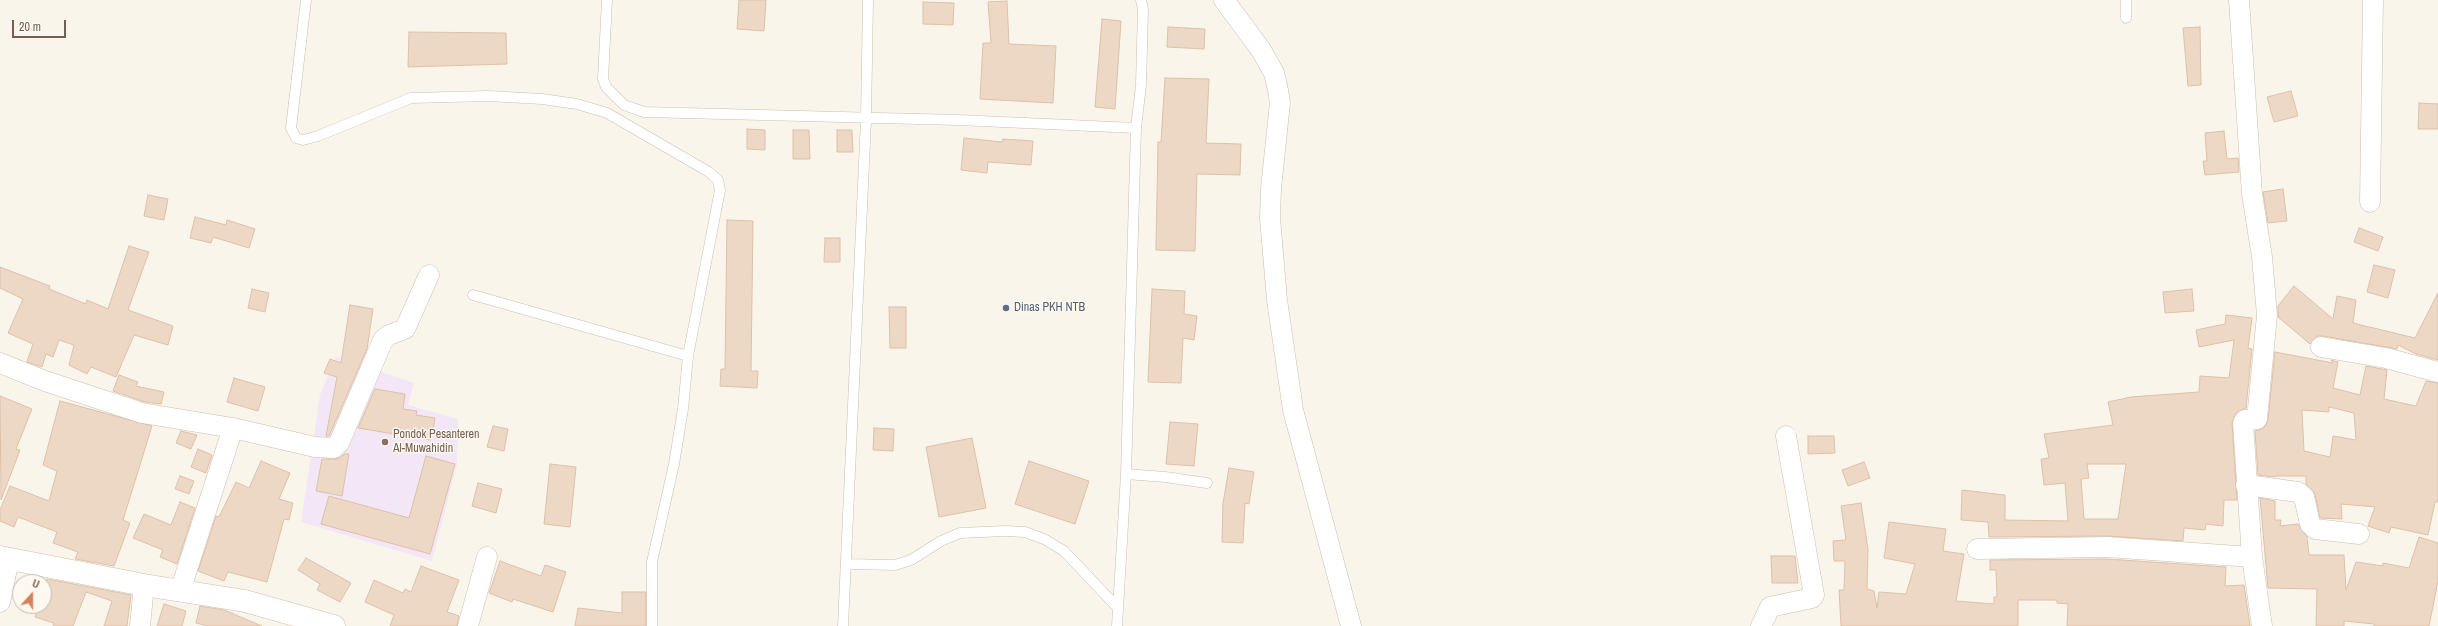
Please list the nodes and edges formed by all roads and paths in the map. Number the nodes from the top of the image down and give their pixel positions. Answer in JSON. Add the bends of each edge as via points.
{"nodes":[{"id":1,"x":306,"y":0,"type":"edge"},
{"id":2,"x":607,"y":0,"type":"edge"},
{"id":3,"x":868,"y":0,"type":"edge"},
{"id":4,"x":1141,"y":0,"type":"edge"},
{"id":5,"x":1224,"y":0,"type":"edge"},
{"id":6,"x":2126,"y":0,"type":"edge"},
{"id":7,"x":2239,"y":0,"type":"edge"},
{"id":8,"x":2373,"y":0,"type":"edge"},
{"id":9,"x":2126,"y":18,"type":"dead end"},
{"id":10,"x":866,"y":119,"type":"junction"},
{"id":11,"x":1136,"y":128,"type":"junction"},
{"id":12,"x":2370,"y":202,"type":"dead end"},
{"id":13,"x":428,"y":275,"type":"dead end"},
{"id":14,"x":473,"y":295,"type":"dead end"},
{"id":15,"x":2321,"y":347,"type":"dead end"},
{"id":16,"x":688,"y":356,"type":"junction"},
{"id":17,"x":0,"y":363,"type":"edge"},
{"id":18,"x":2438,"y":372,"type":"edge"},
{"id":19,"x":233,"y":428,"type":"junction"},
{"id":20,"x":1786,"y":436,"type":"dead end"},
{"id":21,"x":1126,"y":474,"type":"junction"},
{"id":22,"x":1207,"y":483,"type":"dead end"},
{"id":23,"x":2246,"y":485,"type":"junction"},
{"id":24,"x":2359,"y":534,"type":"dead end"},
{"id":25,"x":1977,"y":549,"type":"dead end"},
{"id":26,"x":488,"y":557,"type":"dead end"},
{"id":27,"x":2252,"y":557,"type":"junction"},
{"id":28,"x":5,"y":558,"type":"edge"},
{"id":29,"x":847,"y":564,"type":"junction"},
{"id":30,"x":144,"y":585,"type":"junction"},
{"id":31,"x":180,"y":591,"type":"junction"},
{"id":32,"x":0,"y":602,"type":"edge"},
{"id":33,"x":1117,"y":607,"type":"junction"},
{"id":34,"x":140,"y":626,"type":"edge"},
{"id":35,"x":334,"y":626,"type":"edge"},
{"id":36,"x":468,"y":626,"type":"edge"},
{"id":37,"x":652,"y":626,"type":"edge"},
{"id":38,"x":843,"y":626,"type":"edge"},
{"id":39,"x":1117,"y":626,"type":"edge"},
{"id":40,"x":1351,"y":626,"type":"edge"},
{"id":41,"x":1761,"y":626,"type":"edge"},
{"id":42,"x":2262,"y":626,"type":"edge"}],
"edges":[{"from":1,"to":16,"type":"lane","via":[[291,128],[296,138],[303,140],[318,136],[411,98],[490,96],[542,99],[577,104],[607,113],[715,176],[720,184],[720,190]]},
{"from":2,"to":10,"type":"lane","via":[[603,79],[610,94],[624,105],[644,112]]},
{"from":3,"to":10,"type":"lane"},
{"from":4,"to":11,"type":"lane","via":[[1141,85]]},
{"from":5,"to":40,"type":"street","via":[[1261,50],[1274,73],[1278,90],[1280,103],[1270,218],[1277,300],[1293,410]]},
{"from":6,"to":9,"type":"lane"},
{"from":7,"to":23,"type":"street","via":[[2252,194],[2262,257],[2267,316],[2257,419],[2244,422]]},
{"from":8,"to":12,"type":"street"},
{"from":10,"to":11,"type":"lane"},
{"from":10,"to":29,"type":"lane"},
{"from":11,"to":21,"type":"lane","via":[[1133,302]]},
{"from":13,"to":19,"type":"street","via":[[404,329],[383,340],[337,447],[328,449]]},
{"from":14,"to":16,"type":"lane"},
{"from":15,"to":18,"type":"street","via":[[2405,362]]},
{"from":16,"to":37,"type":"lane","via":[[674,464],[652,562]]},
{"from":17,"to":19,"type":"street","via":[[45,381],[142,413]]},
{"from":19,"to":31,"type":"street"},
{"from":20,"to":41,"type":"street","via":[[1814,595],[1812,598],[1770,607]]},
{"from":21,"to":22,"type":"lane","via":[[1172,477]]},
{"from":21,"to":33,"type":"lane"},
{"from":23,"to":24,"type":"street","via":[[2298,492],[2304,497],[2313,528]]},
{"from":23,"to":27,"type":"street"},
{"from":25,"to":27,"type":"street","via":[[2120,548]]},
{"from":26,"to":36,"type":"street"},
{"from":27,"to":42,"type":"street"},
{"from":28,"to":30,"type":"main road"},
{"from":28,"to":32,"type":"street"},
{"from":29,"to":33,"type":"lane","via":[[895,565],[911,560],[941,541],[960,533],[1005,530],[1025,532],[1044,539],[1064,552]]},
{"from":29,"to":38,"type":"lane"},
{"from":30,"to":31,"type":"main road"},
{"from":30,"to":34,"type":"street"},
{"from":31,"to":35,"type":"main road","via":[[245,601]]},
{"from":33,"to":39,"type":"lane"}]}
